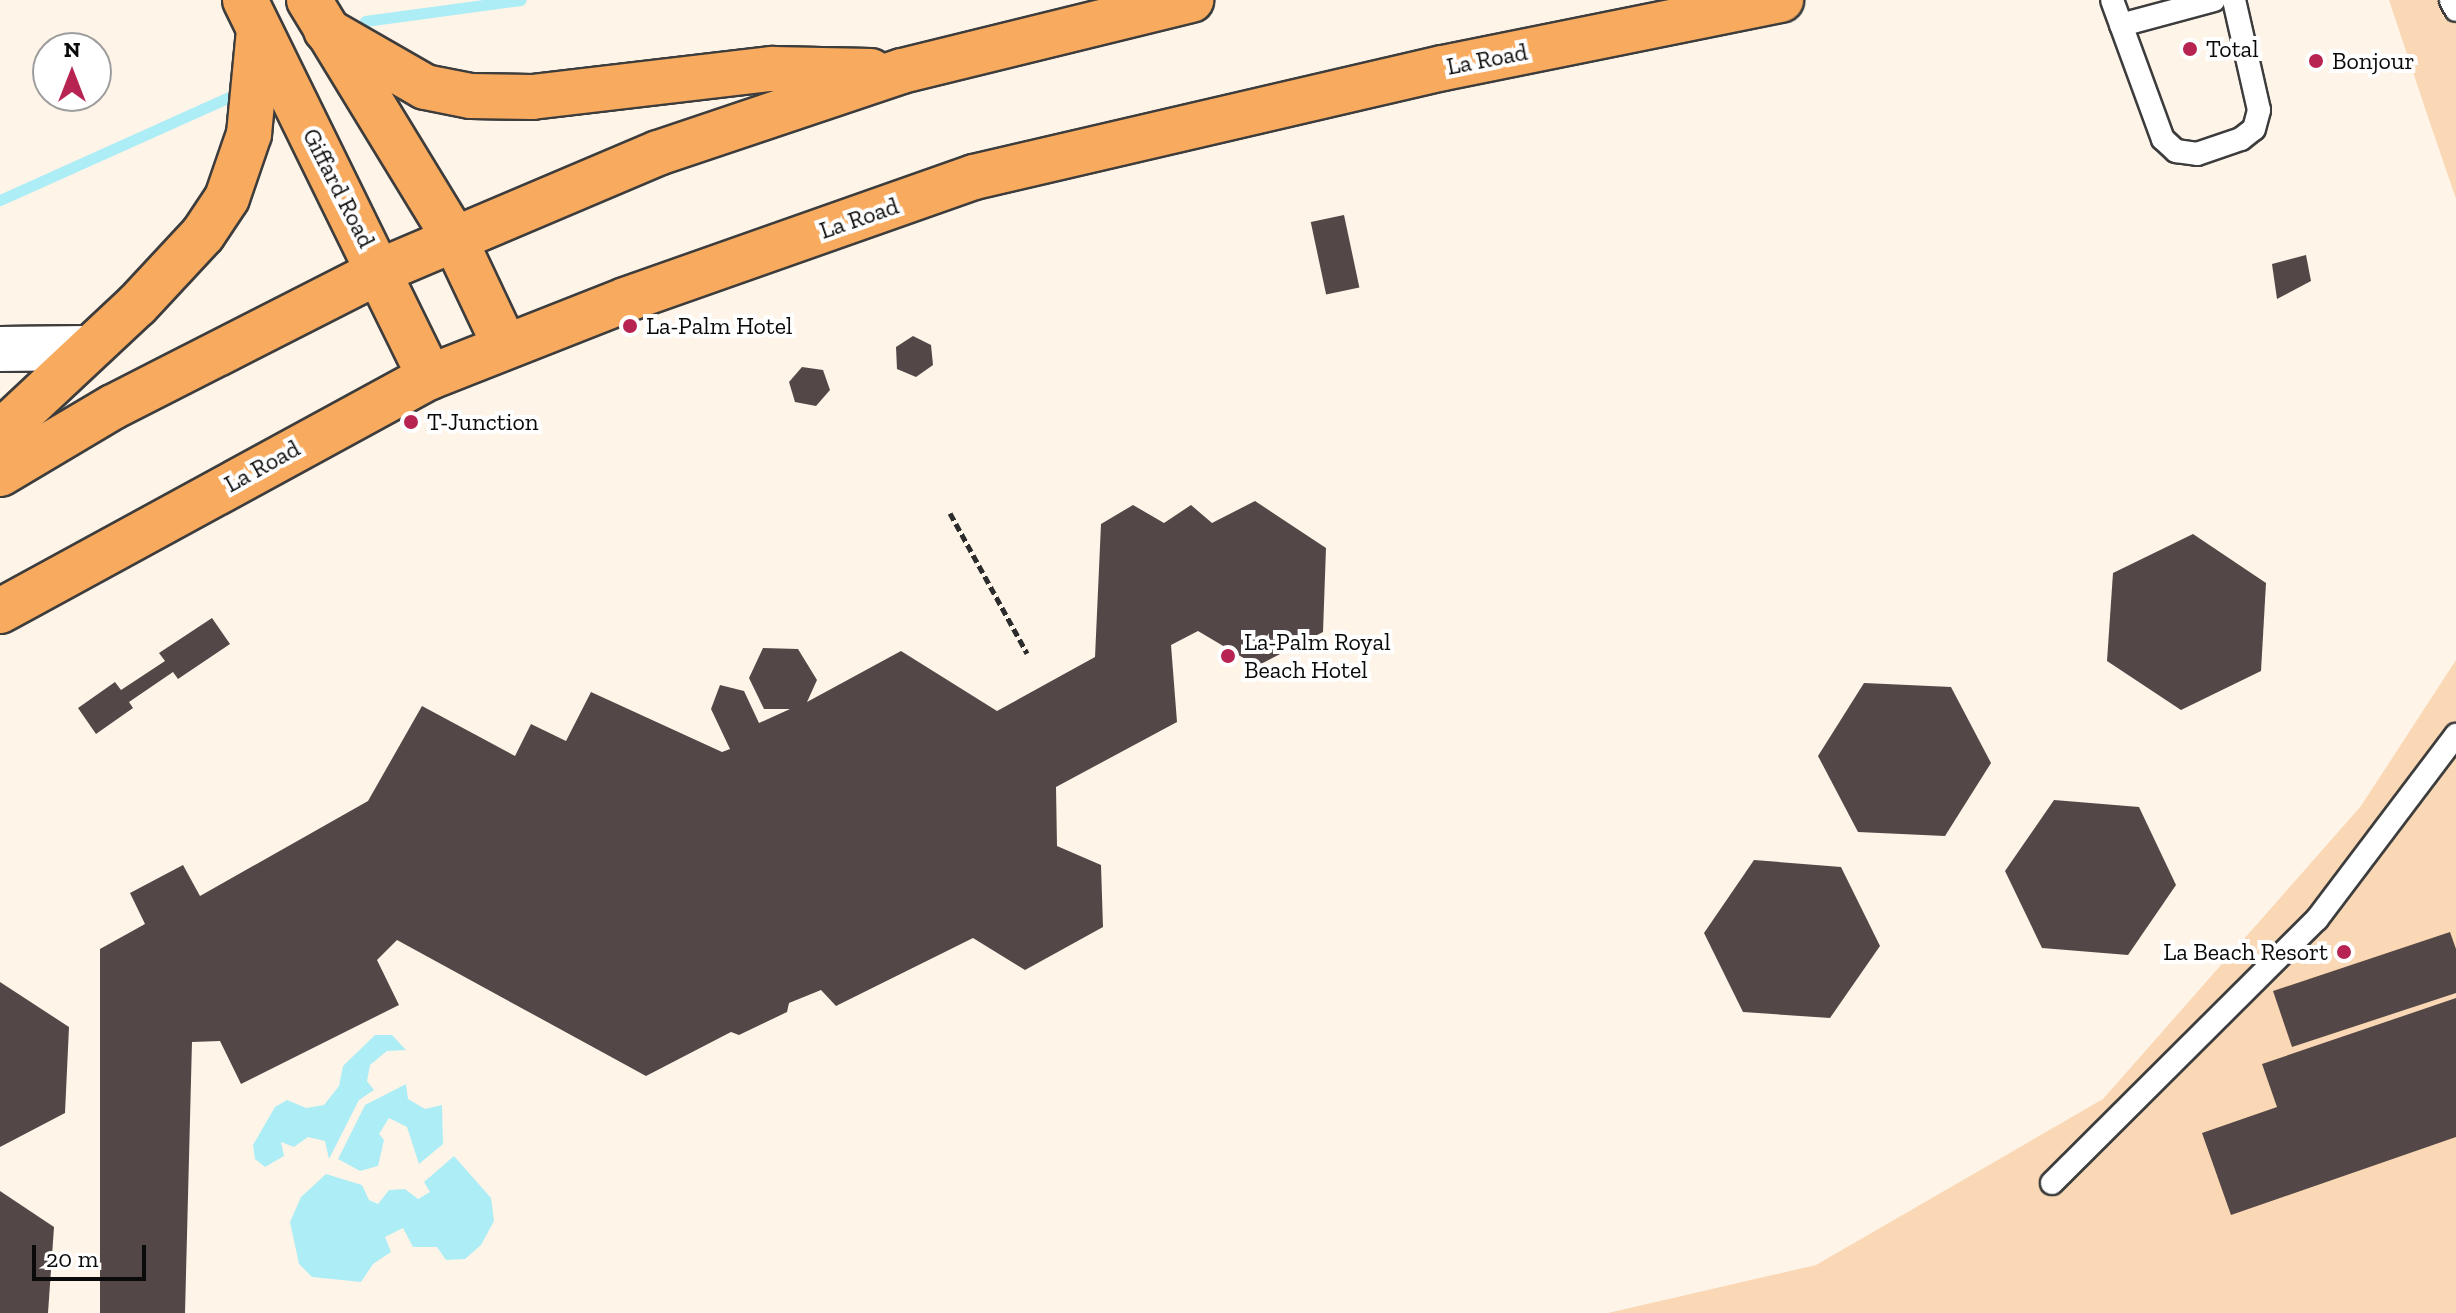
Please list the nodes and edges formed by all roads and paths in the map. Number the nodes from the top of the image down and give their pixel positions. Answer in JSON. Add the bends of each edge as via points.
{"nodes":[{"id":1,"x":1191,"y":0,"type":"edge"},
{"id":2,"x":1781,"y":0,"type":"edge"},
{"id":3,"x":2112,"y":0,"type":"edge"},
{"id":4,"x":2214,"y":0,"type":"edge"},
{"id":5,"x":2234,"y":0,"type":"edge"},
{"id":6,"x":2451,"y":0,"type":"edge"},
{"id":7,"x":2456,"y":10,"type":"edge"},
{"id":8,"x":252,"y":15,"type":"edge"},
{"id":9,"x":318,"y":15,"type":"edge"},
{"id":10,"x":2121,"y":25,"type":"junction"},
{"id":11,"x":902,"y":71,"type":"junction"},
{"id":12,"x":454,"y":238,"type":"junction"},
{"id":13,"x":380,"y":271,"type":"junction"},
{"id":14,"x":505,"y":346,"type":"junction"},
{"id":15,"x":89,"y":348,"type":"junction"},
{"id":16,"x":0,"y":349,"type":"edge"},
{"id":17,"x":430,"y":377,"type":"junction"},
{"id":18,"x":0,"y":433,"type":"edge"},
{"id":19,"x":0,"y":474,"type":"edge"},
{"id":20,"x":950,"y":513,"type":"dead end"},
{"id":21,"x":0,"y":611,"type":"edge"},
{"id":22,"x":1027,"y":653,"type":"dead end"},
{"id":23,"x":2456,"y":735,"type":"edge"},
{"id":24,"x":2052,"y":1183,"type":"dead end"}],
"edges":[{"from":1,"to":11,"type":"main road"},
{"from":2,"to":14,"type":"main road","name":"La Road","via":[[1443,68],[974,177]]},
{"from":3,"to":10,"type":"lane"},
{"from":4,"to":10,"type":"lane"},
{"from":5,"to":10,"type":"lane","via":[[2259,110],[2254,129],[2241,139],[2197,154],[2176,151],[2163,139]]},
{"from":6,"to":7,"type":"lane"},
{"from":8,"to":13,"type":"main road","name":"Giffard Road"},
{"from":8,"to":15,"type":"main road","via":[[249,134],[227,198],[203,234]]},
{"from":9,"to":11,"type":"main road","via":[[425,87],[471,96],[532,97],[772,69]]},
{"from":9,"to":12,"type":"main road"},
{"from":11,"to":12,"type":"main road","via":[[658,153]]},
{"from":12,"to":13,"type":"main road"},
{"from":12,"to":14,"type":"main road"},
{"from":13,"to":17,"type":"main road","name":"Giffard Road"},
{"from":13,"to":19,"type":"main road","via":[[113,407]]},
{"from":14,"to":17,"type":"main road","name":"La Road"},
{"from":15,"to":16,"type":"street"},
{"from":15,"to":18,"type":"main road"},
{"from":17,"to":21,"type":"main road","name":"La Road"},
{"from":20,"to":22,"type":"path"},
{"from":23,"to":24,"type":"lane","via":[[2317,919]]}]}
